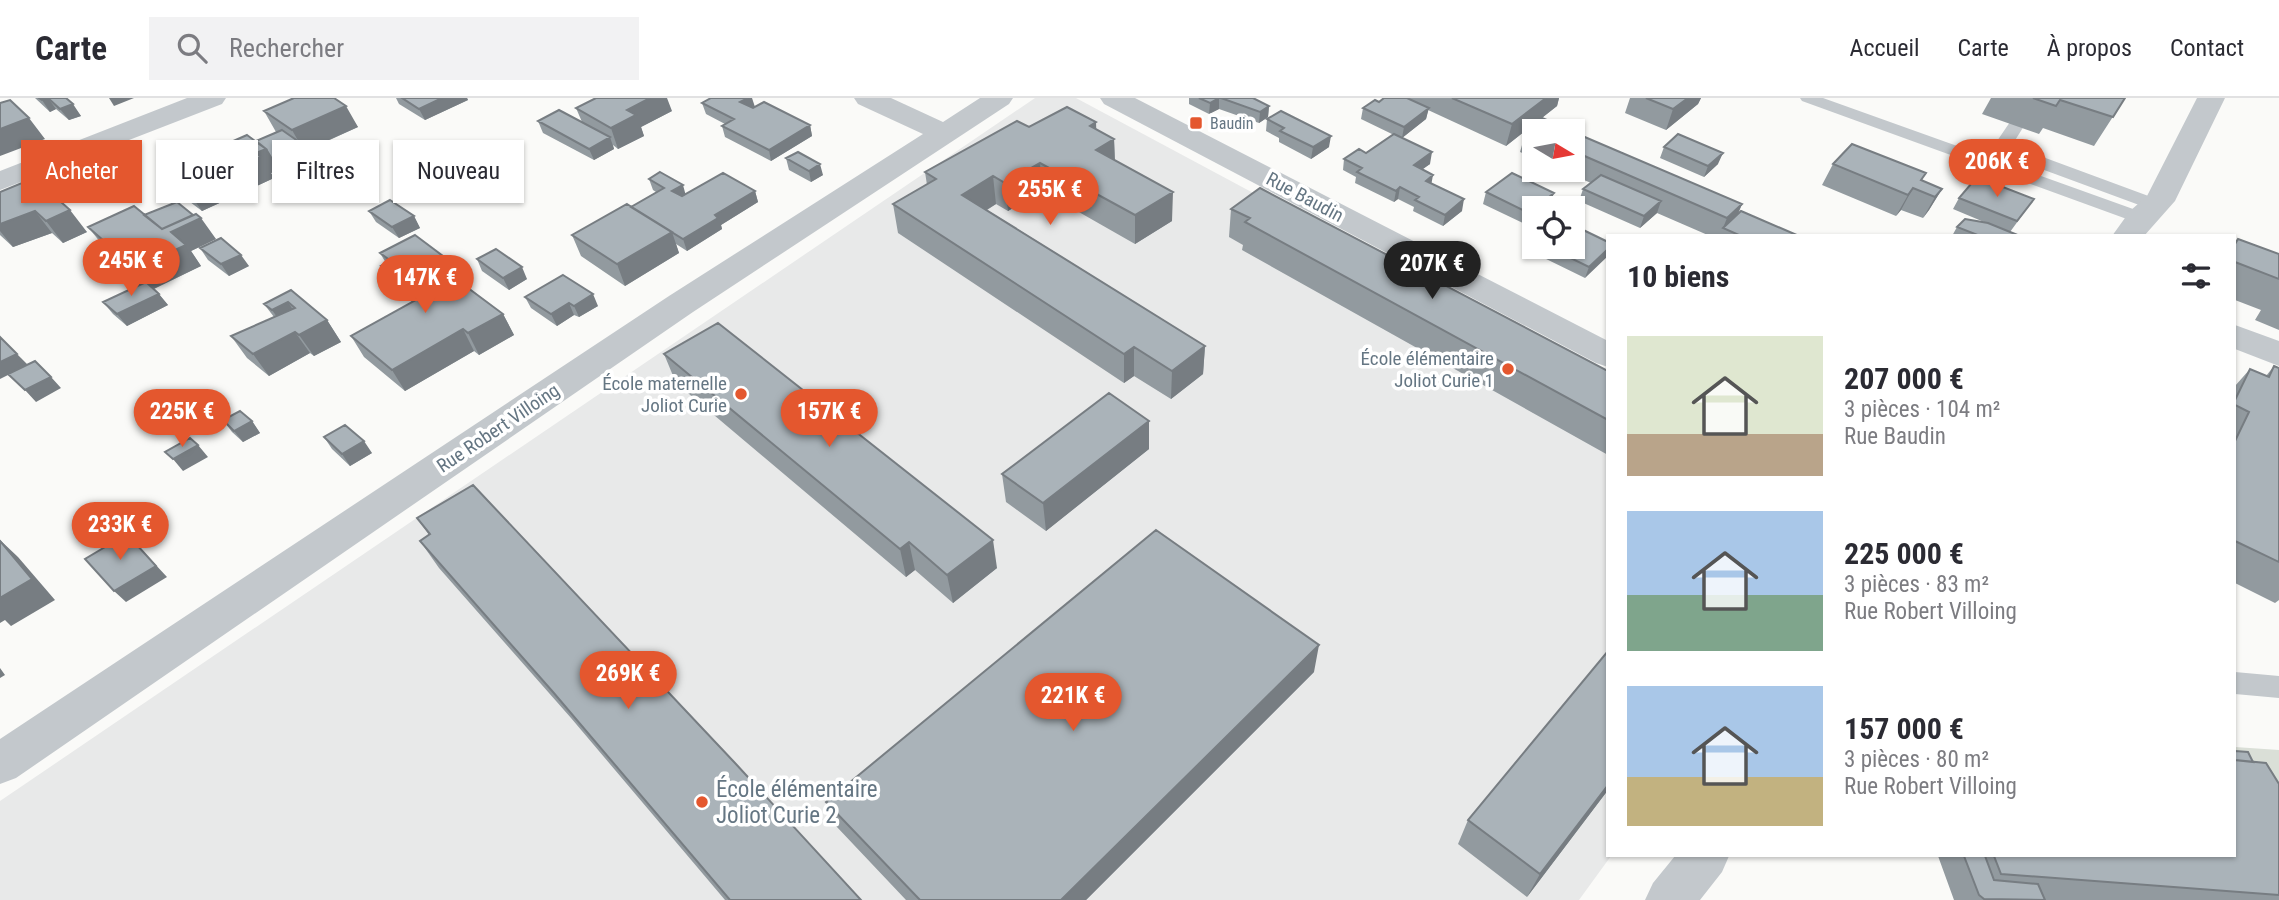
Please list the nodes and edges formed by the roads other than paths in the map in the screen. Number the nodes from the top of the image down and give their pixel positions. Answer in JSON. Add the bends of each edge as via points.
{"nodes":[{"id":1,"x":212,"y":98,"type":"edge"},
{"id":2,"x":868,"y":98,"type":"edge"},
{"id":3,"x":999,"y":98,"type":"edge"},
{"id":4,"x":1114,"y":98,"type":"edge"},
{"id":5,"x":1808,"y":98,"type":"edge"},
{"id":6,"x":2211,"y":98,"type":"edge"},
{"id":7,"x":2016,"y":126,"type":"dead end"},
{"id":8,"x":944,"y":133,"type":"junction"},
{"id":9,"x":0,"y":181,"type":"edge"},
{"id":10,"x":2142,"y":220,"type":"edge"},
{"id":11,"x":2236,"y":336,"type":"edge"},
{"id":12,"x":1606,"y":354,"type":"edge"},
{"id":13,"x":2279,"y":354,"type":"edge"},
{"id":14,"x":2236,"y":683,"type":"edge"},
{"id":15,"x":2279,"y":687,"type":"edge"},
{"id":16,"x":0,"y":764,"type":"edge"},
{"id":17,"x":1704,"y":857,"type":"edge"},
{"id":18,"x":1670,"y":900,"type":"edge"}],
"edges":[{"from":1,"to":9,"type":"street"},
{"from":2,"to":8,"type":"street"},
{"from":3,"to":8,"type":"street","name":"Rue Robert Villoing"},
{"from":4,"to":12,"type":"street","name":"Rue Baudin"},
{"from":5,"to":10,"type":"lane"},
{"from":6,"to":10,"type":"street"},
{"from":7,"to":10,"type":"lane","via":[[2004,144]]},
{"from":8,"to":16,"type":"street","name":"Rue Robert Villoing","via":[[681,304]]},
{"from":11,"to":13,"type":"street"},
{"from":14,"to":15,"type":"lane"},
{"from":17,"to":18,"type":"street"}]}
